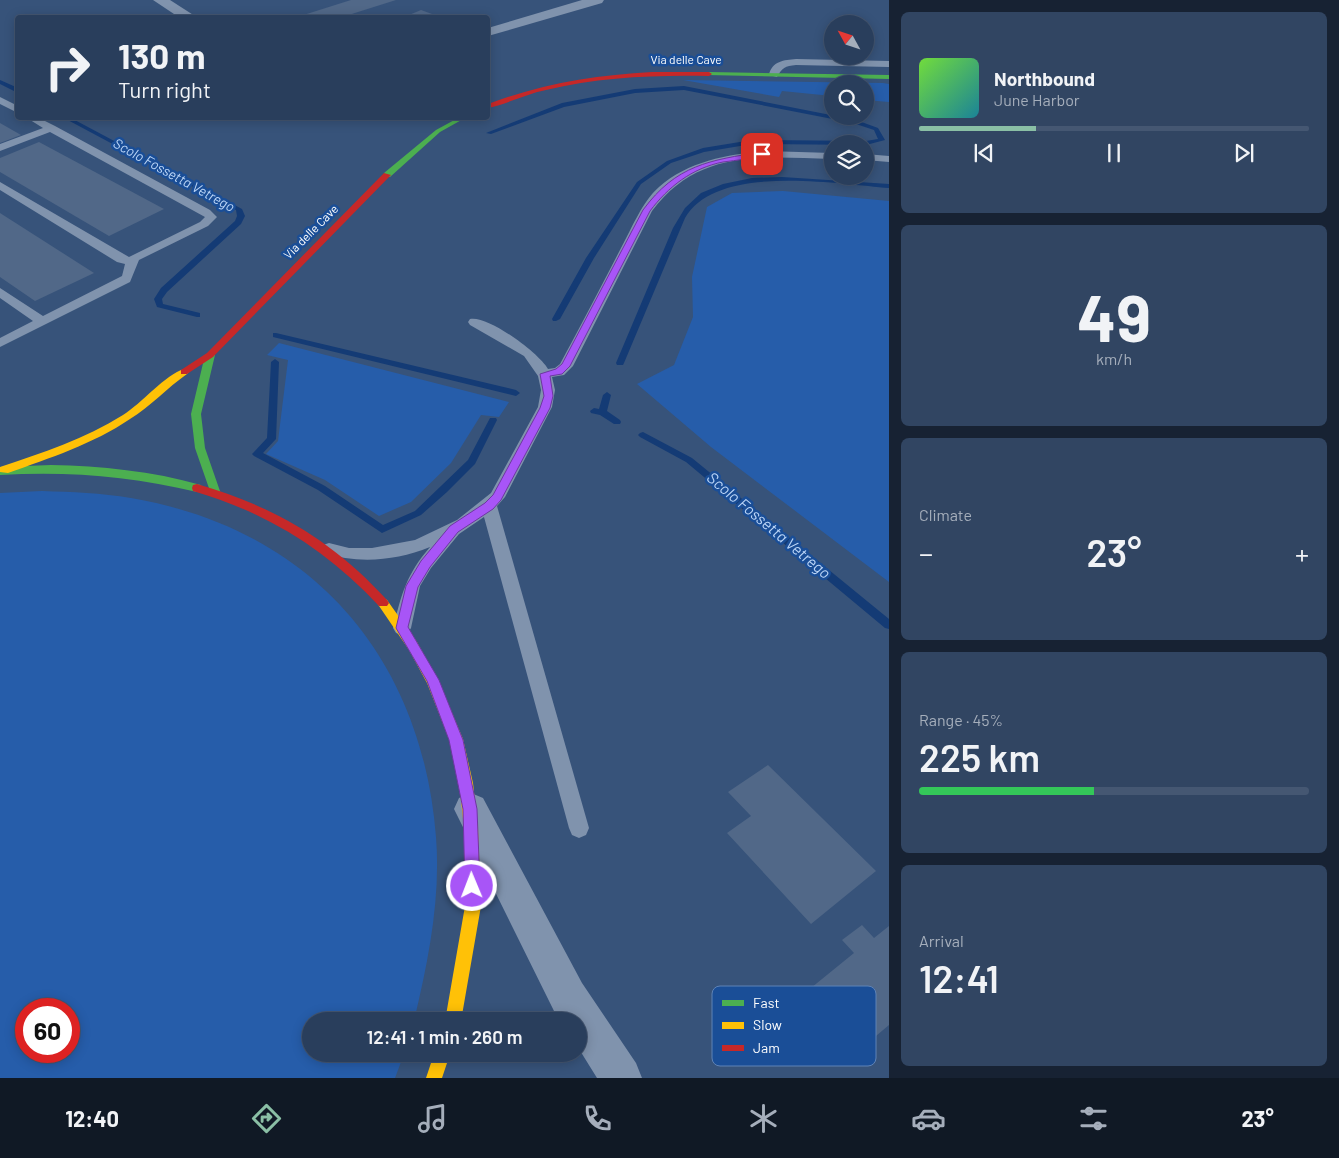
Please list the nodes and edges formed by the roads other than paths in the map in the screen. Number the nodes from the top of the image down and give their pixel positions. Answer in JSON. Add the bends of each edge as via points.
{"nodes":[{"id":1,"x":160,"y":0,"type":"edge"},
{"id":2,"x":596,"y":0,"type":"edge"},
{"id":3,"x":186,"y":15,"type":"edge"},
{"id":4,"x":490,"y":31,"type":"edge"},
{"id":5,"x":889,"y":64,"type":"edge"},
{"id":6,"x":774,"y":75,"type":"junction"},
{"id":7,"x":889,"y":77,"type":"edge"},
{"id":8,"x":0,"y":100,"type":"edge"},
{"id":9,"x":490,"y":105,"type":"edge"},
{"id":10,"x":15,"y":108,"type":"edge"},
{"id":11,"x":36,"y":120,"type":"edge"},
{"id":12,"x":458,"y":120,"type":"edge"},
{"id":13,"x":51,"y":128,"type":"junction"},
{"id":14,"x":0,"y":148,"type":"edge"},
{"id":15,"x":824,"y":156,"type":"edge"},
{"id":16,"x":874,"y":158,"type":"edge"},
{"id":17,"x":889,"y":159,"type":"edge"},
{"id":18,"x":0,"y":185,"type":"edge"},
{"id":19,"x":131,"y":262,"type":"junction"},
{"id":20,"x":0,"y":292,"type":"edge"},
{"id":21,"x":42,"y":322,"type":"junction"},
{"id":22,"x":475,"y":322,"type":"dead end"},
{"id":23,"x":0,"y":343,"type":"edge"},
{"id":24,"x":210,"y":355,"type":"junction"},
{"id":25,"x":545,"y":374,"type":"junction"},
{"id":26,"x":2,"y":471,"type":"edge"},
{"id":27,"x":216,"y":494,"type":"junction"},
{"id":28,"x":489,"y":506,"type":"junction"},
{"id":29,"x":454,"y":529,"type":"junction"},
{"id":30,"x":315,"y":543,"type":"junction"},
{"id":31,"x":402,"y":628,"type":"junction"},
{"id":32,"x":470,"y":809,"type":"junction"},
{"id":33,"x":579,"y":828,"type":"dead end"},
{"id":34,"x":455,"y":1012,"type":"edge"},
{"id":35,"x":439,"y":1062,"type":"edge"},
{"id":36,"x":434,"y":1078,"type":"edge"},
{"id":37,"x":622,"y":1078,"type":"edge"}],
"edges":[{"from":1,"to":3,"type":"street"},
{"from":2,"to":4,"type":"street"},
{"from":5,"to":6,"type":"lane","via":[[784,63],[775,69]]},
{"from":6,"to":7,"type":"main road","name":"Via delle Cave"},
{"from":6,"to":9,"type":"main road","name":"Via delle Cave","via":[[663,73],[598,78],[521,93]]},
{"from":8,"to":10,"type":"lane"},
{"from":11,"to":13,"type":"lane"},
{"from":12,"to":24,"type":"main road","name":"Via delle Cave","via":[[438,131],[400,162]]},
{"from":13,"to":14,"type":"lane"},
{"from":13,"to":19,"type":"lane","via":[[211,217],[204,224],[142,253]]},
{"from":15,"to":25,"type":"lane","via":[[776,153],[718,161],[662,190],[647,210],[566,366],[559,372]]},
{"from":16,"to":17,"type":"lane"},
{"from":18,"to":19,"type":"lane","via":[[120,259]]},
{"from":19,"to":21,"type":"lane","via":[[131,273],[126,279]]},
{"from":20,"to":21,"type":"lane"},
{"from":21,"to":23,"type":"lane"},
{"from":22,"to":25,"type":"lane","via":[[524,350],[540,363]]},
{"from":24,"to":26,"type":"main road","name":"Via delle Cave","via":[[106,430],[80,444]]},
{"from":24,"to":27,"type":"main road","via":[[196,414],[200,448]]},
{"from":25,"to":28,"type":"lane","via":[[548,396],[545,408]]},
{"from":26,"to":27,"type":"main road","via":[[58,469],[136,474]]},
{"from":27,"to":30,"type":"main road","via":[[268,515]]},
{"from":28,"to":29,"type":"lane"},
{"from":28,"to":33,"type":"lane"},
{"from":29,"to":30,"type":"lane","via":[[404,549],[372,556],[349,555]]},
{"from":29,"to":31,"type":"lane","via":[[412,586]]},
{"from":30,"to":31,"type":"main road","via":[[376,596]]},
{"from":31,"to":32,"type":"main road","via":[[433,680],[456,740]]},
{"from":32,"to":34,"type":"main road","via":[[473,905]]},
{"from":32,"to":37,"type":"street","via":[[568,997]]},
{"from":35,"to":36,"type":"main road"}]}
